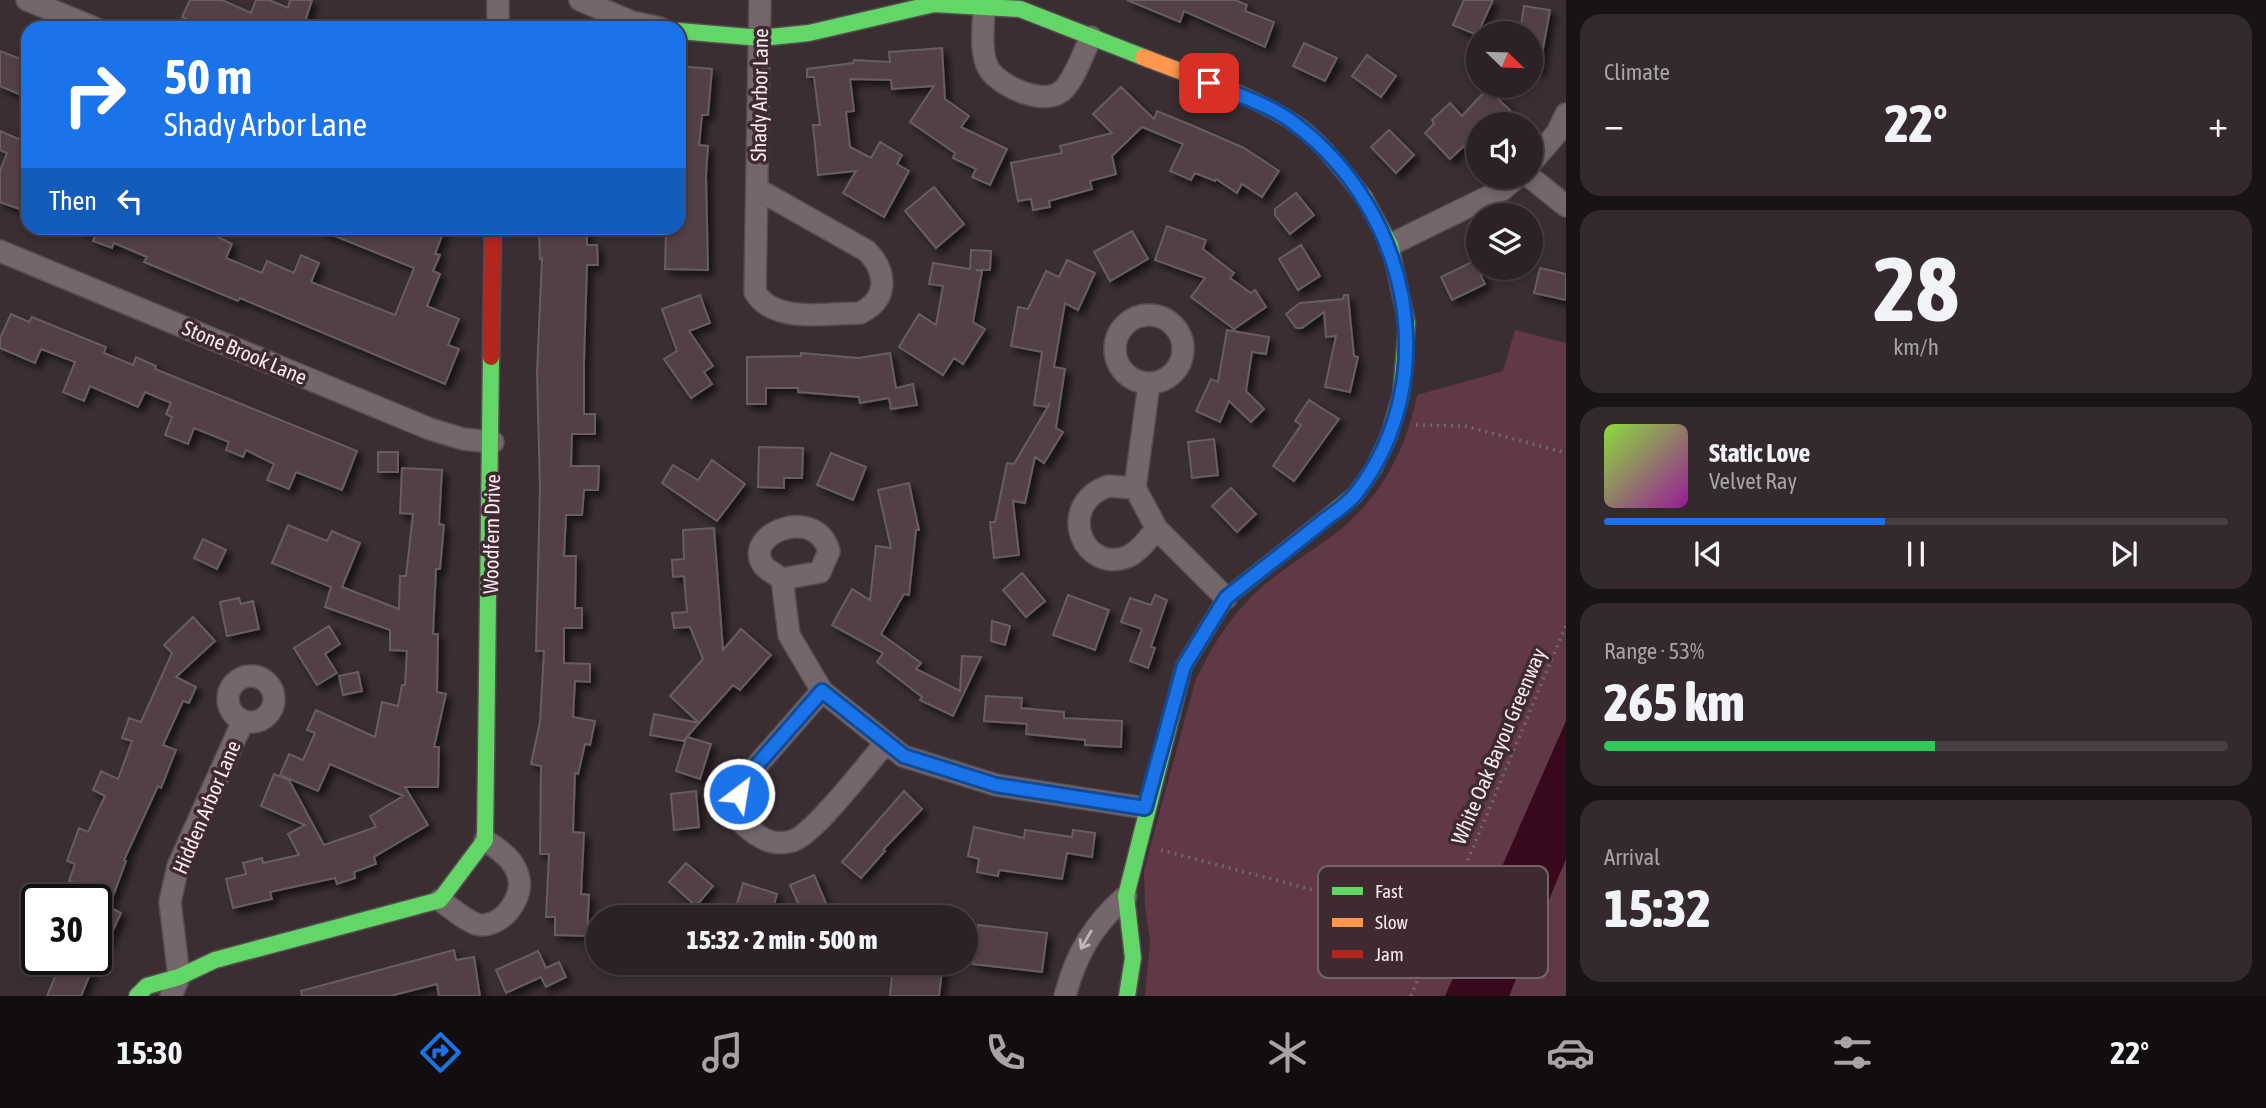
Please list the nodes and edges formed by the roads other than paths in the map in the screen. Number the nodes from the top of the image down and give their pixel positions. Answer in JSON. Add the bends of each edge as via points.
{"nodes":[{"id":1,"x":27,"y":0,"type":"edge"},
{"id":2,"x":498,"y":0,"type":"edge"},
{"id":3,"x":580,"y":0,"type":"edge"},
{"id":4,"x":760,"y":0,"type":"edge"},
{"id":5,"x":984,"y":5,"type":"junction"},
{"id":6,"x":77,"y":21,"type":"edge"},
{"id":7,"x":498,"y":21,"type":"edge"},
{"id":8,"x":630,"y":21,"type":"edge"},
{"id":9,"x":686,"y":32,"type":"edge"},
{"id":10,"x":1091,"y":37,"type":"junction"},
{"id":11,"x":761,"y":38,"type":"junction"},
{"id":12,"x":1563,"y":129,"type":"edge"},
{"id":13,"x":1543,"y":150,"type":"edge"},
{"id":14,"x":1543,"y":187,"type":"edge"},
{"id":15,"x":757,"y":189,"type":"junction"},
{"id":16,"x":1503,"y":189,"type":"edge"},
{"id":17,"x":1566,"y":206,"type":"edge"},
{"id":18,"x":493,"y":235,"type":"edge"},
{"id":19,"x":1390,"y":245,"type":"junction"},
{"id":20,"x":0,"y":251,"type":"edge"},
{"id":21,"x":1149,"y":384,"type":"dead end"},
{"id":22,"x":493,"y":442,"type":"junction"},
{"id":23,"x":1135,"y":488,"type":"junction"},
{"id":24,"x":1157,"y":529,"type":"junction"},
{"id":25,"x":782,"y":579,"type":"dead end"},
{"id":26,"x":1226,"y":598,"type":"junction"},
{"id":27,"x":822,"y":691,"type":"junction"},
{"id":28,"x":243,"y":720,"type":"dead end"},
{"id":29,"x":885,"y":744,"type":"junction"},
{"id":30,"x":1145,"y":808,"type":"junction"},
{"id":31,"x":485,"y":840,"type":"junction"},
{"id":32,"x":1126,"y":896,"type":"junction"},
{"id":33,"x":440,"y":900,"type":"junction"},
{"id":34,"x":175,"y":986,"type":"edge"},
{"id":35,"x":136,"y":996,"type":"edge"},
{"id":36,"x":1065,"y":996,"type":"edge"},
{"id":37,"x":1127,"y":996,"type":"edge"}],
"edges":[{"from":1,"to":6,"type":"street"},
{"from":2,"to":7,"type":"street"},
{"from":3,"to":8,"type":"street"},
{"from":4,"to":11,"type":"street","name":"Shady Arbor Lane"},
{"from":5,"to":10,"type":"street","via":[[1020,9]]},
{"from":5,"to":10,"type":"street","via":[[988,68],[1036,98],[1063,91]]},
{"from":5,"to":11,"type":"street","via":[[934,4],[809,33]]},
{"from":9,"to":11,"type":"street"},
{"from":10,"to":19,"type":"street","via":[[1256,102],[1295,124],[1367,201]]},
{"from":11,"to":15,"type":"street","name":"Shady Arbor Lane"},
{"from":12,"to":13,"type":"street"},
{"from":14,"to":17,"type":"street"},
{"from":15,"to":15,"type":"street","name":"Shady Arbor Lane","via":[[867,251],[879,264],[881,288],[872,307],[860,313],[781,312],[760,301],[755,292]]},
{"from":16,"to":19,"type":"street"},
{"from":18,"to":22,"type":"street","name":"Woodfern Drive"},
{"from":19,"to":26,"type":"street","via":[[1407,324],[1401,395],[1374,468],[1355,495]]},
{"from":20,"to":22,"type":"street","name":"Stone Brook Lane","via":[[430,429]]},
{"from":21,"to":23,"type":"street"},
{"from":22,"to":31,"type":"street","name":"Woodfern Drive"},
{"from":23,"to":24,"type":"street"},
{"from":23,"to":24,"type":"street","via":[[1108,486],[1087,498],[1078,520],[1084,543],[1093,552],[1115,559],[1138,551]]},
{"from":24,"to":26,"type":"street"},
{"from":25,"to":27,"type":"street","via":[[789,635]]},
{"from":26,"to":30,"type":"street","via":[[1184,666]]},
{"from":27,"to":29,"type":"street"},
{"from":27,"to":29,"type":"street","via":[[744,780],[739,794],[744,825],[756,836],[772,843],[793,841],[811,829]]},
{"from":28,"to":34,"type":"street","name":"Hidden Arbor Lane","via":[[178,866],[170,902]]},
{"from":29,"to":30,"type":"street","via":[[904,756],[996,785]]},
{"from":30,"to":32,"type":"street"},
{"from":31,"to":33,"type":"street"},
{"from":31,"to":33,"type":"street","via":[[507,855],[520,877],[509,910],[487,925],[476,924]]},
{"from":32,"to":36,"type":"street","one_way":true,"via":[[1088,935]]},
{"from":32,"to":37,"type":"street","via":[[1133,958]]},
{"from":33,"to":34,"type":"street","via":[[215,960]]},
{"from":34,"to":35,"type":"street","via":[[147,986]]}]}
